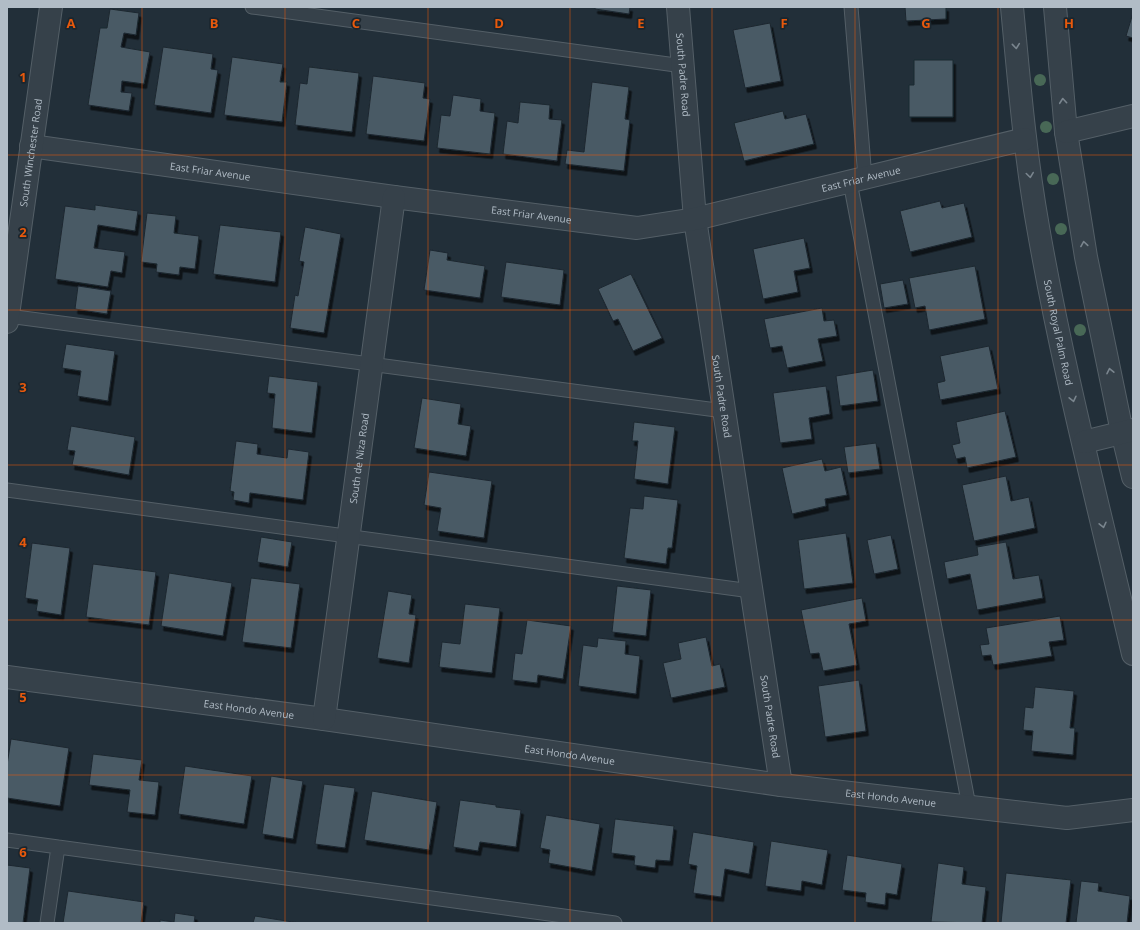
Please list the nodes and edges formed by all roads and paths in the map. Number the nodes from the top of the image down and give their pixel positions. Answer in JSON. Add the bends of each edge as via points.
{"nodes":[{"id":1,"x":51,"y":7,"type":"edge"},
{"id":2,"x":252,"y":7,"type":"edge"},
{"id":3,"x":678,"y":7,"type":"edge"},
{"id":4,"x":851,"y":7,"type":"edge"},
{"id":5,"x":1012,"y":7,"type":"edge"},
{"id":6,"x":1055,"y":7,"type":"edge"},
{"id":7,"x":683,"y":66,"type":"junction"},
{"id":8,"x":1133,"y":116,"type":"edge"},
{"id":9,"x":1066,"y":132,"type":"junction"},
{"id":10,"x":1025,"y":139,"type":"junction"},
{"id":11,"x":31,"y":146,"type":"junction"},
{"id":12,"x":857,"y":180,"type":"junction"},
{"id":13,"x":394,"y":197,"type":"junction"},
{"id":14,"x":695,"y":219,"type":"junction"},
{"id":15,"x":7,"y":319,"type":"edge"},
{"id":16,"x":372,"y":363,"type":"junction"},
{"id":17,"x":724,"y":411,"type":"junction"},
{"id":18,"x":1128,"y":431,"type":"edge"},
{"id":19,"x":1084,"y":442,"type":"junction"},
{"id":20,"x":1133,"y":477,"type":"edge"},
{"id":21,"x":7,"y":490,"type":"edge"},
{"id":22,"x":348,"y":536,"type":"junction"},
{"id":23,"x":751,"y":591,"type":"junction"},
{"id":24,"x":1133,"y":654,"type":"edge"},
{"id":25,"x":7,"y":677,"type":"edge"},
{"id":26,"x":324,"y":719,"type":"junction"},
{"id":27,"x":781,"y":785,"type":"junction"},
{"id":28,"x":969,"y":806,"type":"junction"},
{"id":29,"x":1133,"y":810,"type":"edge"},
{"id":30,"x":7,"y":840,"type":"edge"},
{"id":31,"x":58,"y":847,"type":"junction"},
{"id":32,"x":47,"y":923,"type":"edge"},
{"id":33,"x":615,"y":923,"type":"edge"}],
"edges":[{"from":1,"to":11,"type":"street","name":"South Winchester Road"},
{"from":2,"to":7,"type":"lane"},
{"from":3,"to":7,"type":"street","name":"South Padre Road"},
{"from":4,"to":12,"type":"lane"},
{"from":5,"to":10,"type":"street","name":"South Royal Palm Road","one_way":true},
{"from":9,"to":6,"type":"street","one_way":true},
{"from":7,"to":14,"type":"street","name":"South Padre Road"},
{"from":8,"to":9,"type":"street"},
{"from":18,"to":9,"type":"street","one_way":true,"via":[[1086,257]]},
{"from":10,"to":12,"type":"street","name":"East Friar Avenue"},
{"from":10,"to":19,"type":"street","name":"South Royal Palm Road","one_way":true,"via":[[1058,332]]},
{"from":11,"to":13,"type":"street","name":"East Friar Avenue"},
{"from":11,"to":15,"type":"street","name":"South Winchester Road"},
{"from":12,"to":14,"type":"street","name":"East Friar Avenue"},
{"from":12,"to":28,"type":"lane"},
{"from":13,"to":14,"type":"street","name":"East Friar Avenue","via":[[637,228]]},
{"from":13,"to":16,"type":"street","name":"South de Niza Road"},
{"from":14,"to":17,"type":"street","name":"South Padre Road"},
{"from":15,"to":16,"type":"lane"},
{"from":16,"to":17,"type":"lane"},
{"from":16,"to":22,"type":"street","name":"South de Niza Road"},
{"from":17,"to":23,"type":"street","name":"South Padre Road"},
{"from":18,"to":19,"type":"street"},
{"from":18,"to":20,"type":"street"},
{"from":19,"to":24,"type":"street","name":"South Royal Palm Road","one_way":true},
{"from":21,"to":22,"type":"lane"},
{"from":22,"to":23,"type":"lane"},
{"from":22,"to":26,"type":"street","name":"South de Niza Road"},
{"from":23,"to":27,"type":"street","name":"South Padre Road"},
{"from":25,"to":26,"type":"street","name":"East Hondo Avenue"},
{"from":26,"to":27,"type":"street","name":"East Hondo Avenue"},
{"from":27,"to":28,"type":"street","name":"East Hondo Avenue"},
{"from":28,"to":29,"type":"street","name":"East Hondo Avenue","via":[[1067,818]]},
{"from":30,"to":31,"type":"lane"},
{"from":31,"to":32,"type":"lane"},
{"from":31,"to":33,"type":"lane"}]}
